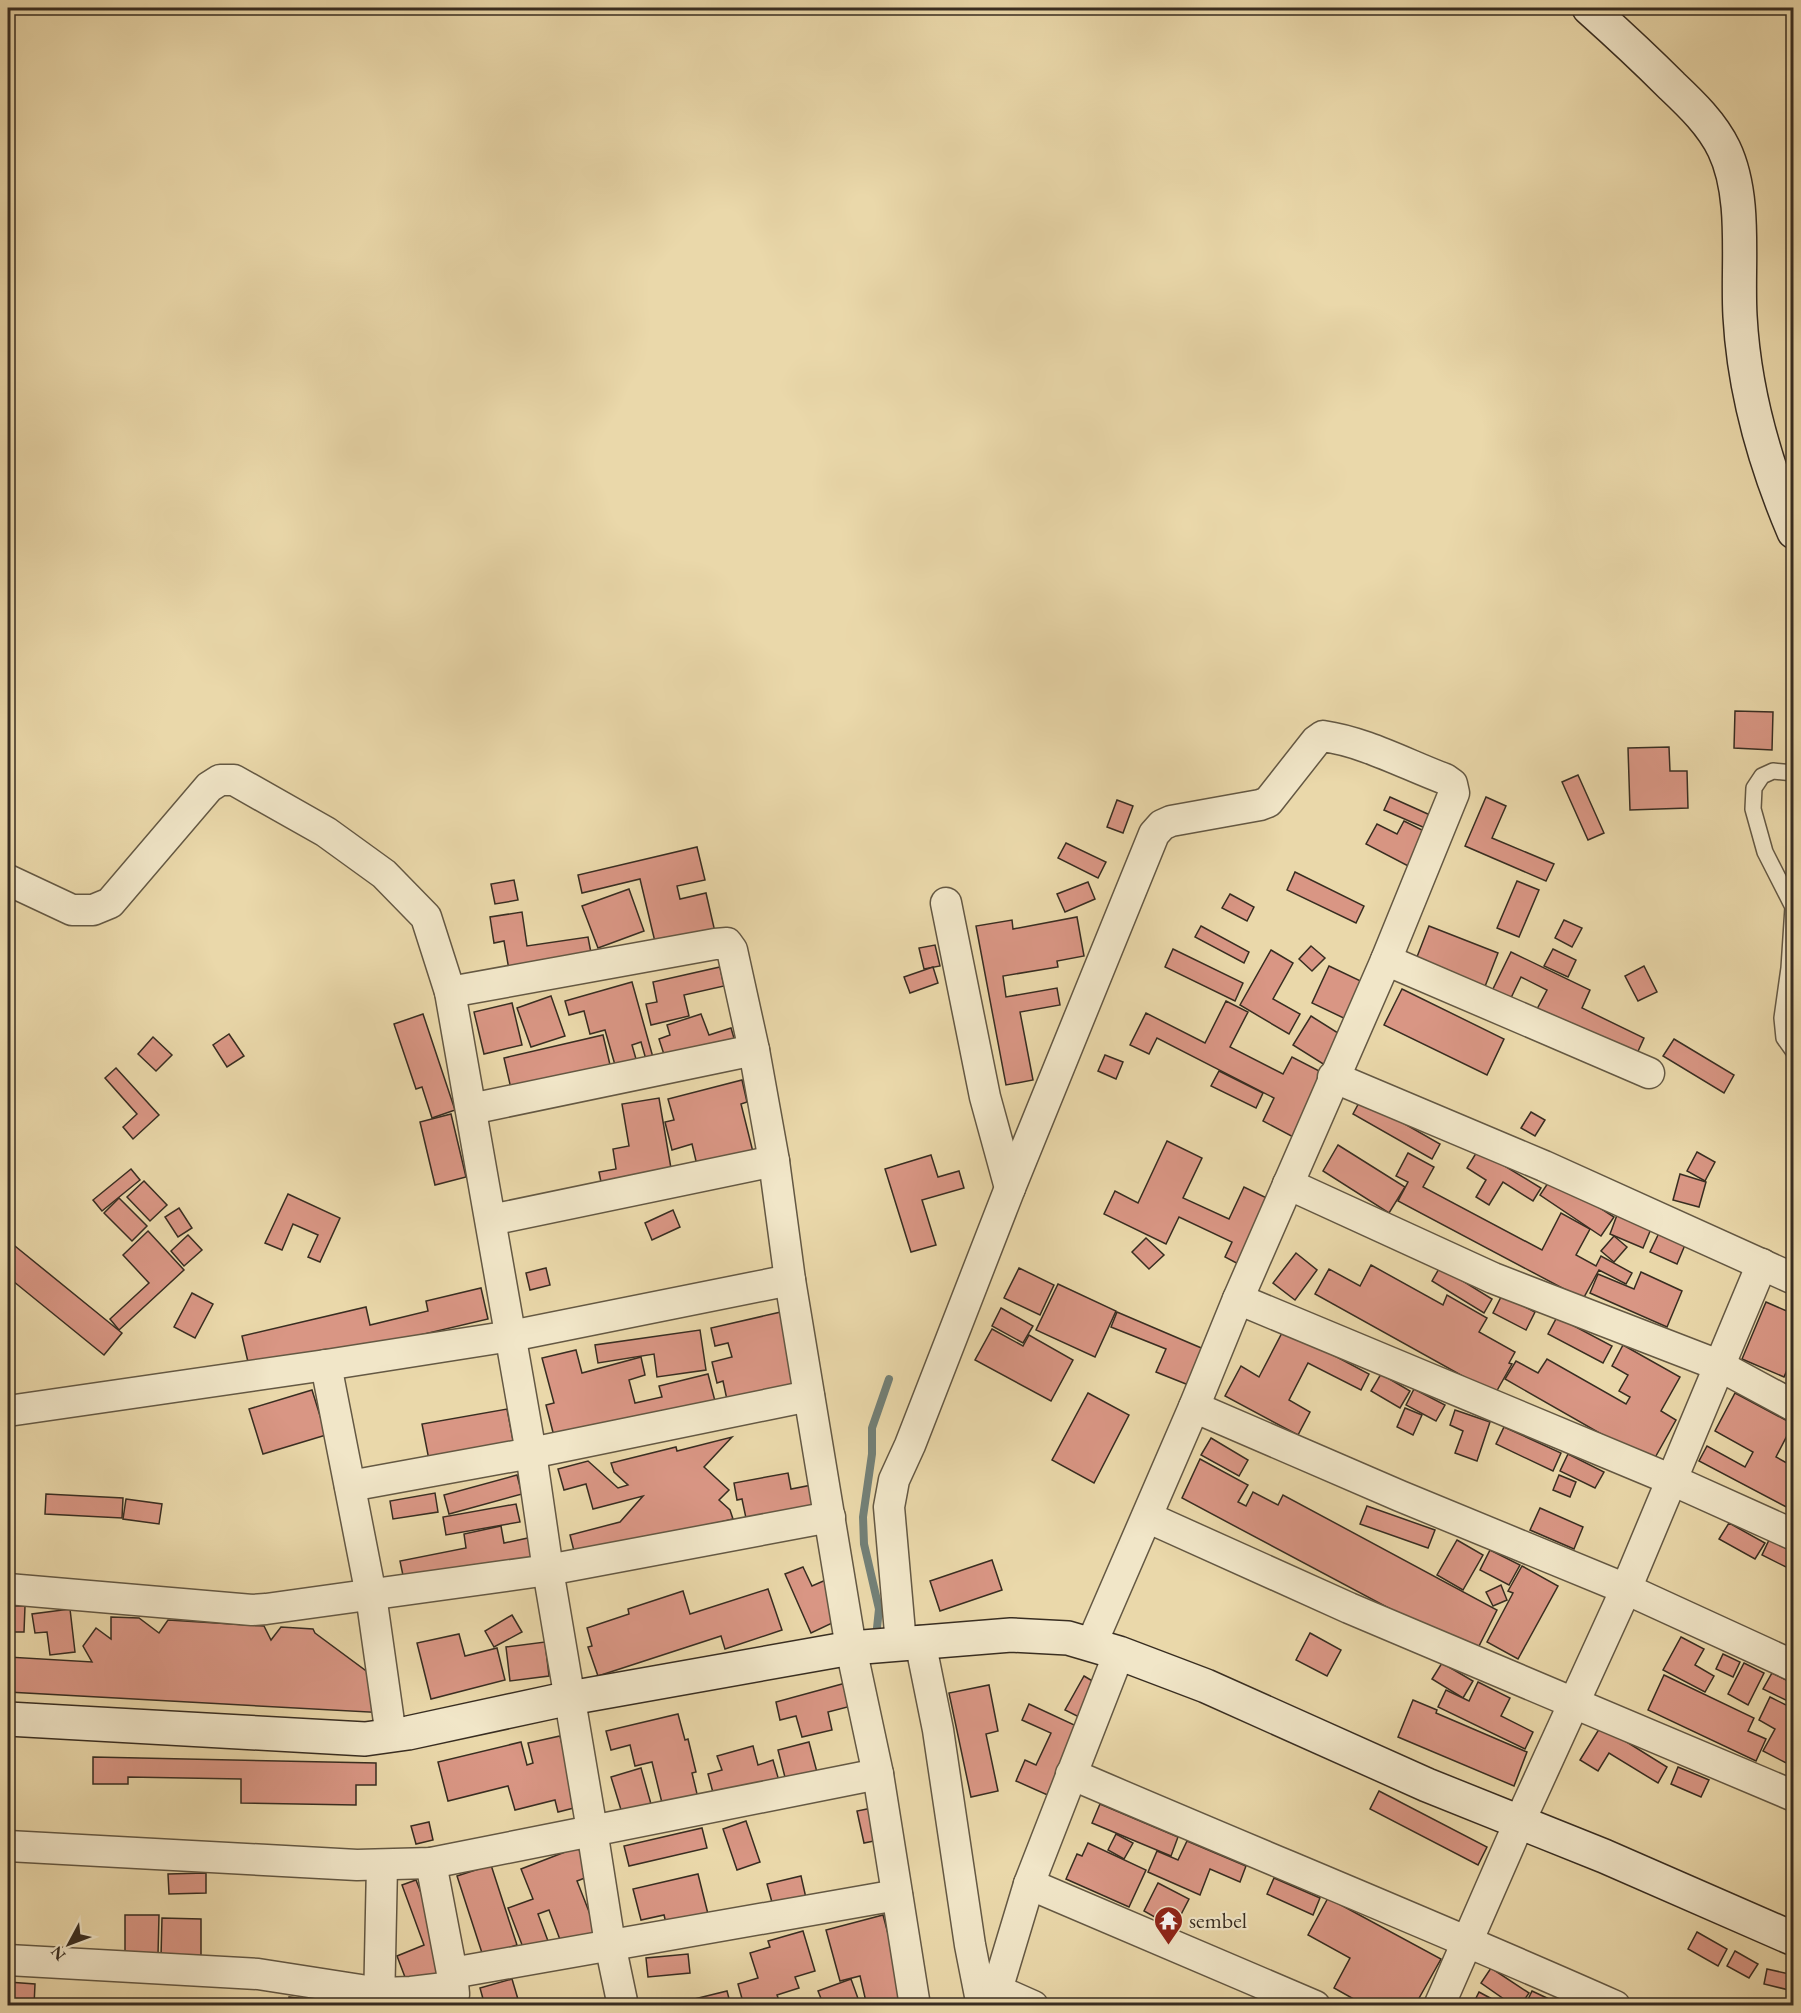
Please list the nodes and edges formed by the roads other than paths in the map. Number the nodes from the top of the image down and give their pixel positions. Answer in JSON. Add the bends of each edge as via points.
{"nodes":[{"id":1,"x":1589,"y":8,"type":"edge"},
{"id":2,"x":1794,"y":532,"type":"edge"},
{"id":3,"x":1794,"y":773,"type":"edge"},
{"id":4,"x":8,"y":880,"type":"edge"},
{"id":5,"x":946,"y":903,"type":"dead end"},
{"id":6,"x":1793,"y":907,"type":"edge"},
{"id":7,"x":1386,"y":960,"type":"junction"},
{"id":8,"x":450,"y":992,"type":"junction"},
{"id":9,"x":754,"y":1050,"type":"junction"},
{"id":10,"x":1794,"y":1052,"type":"edge"},
{"id":11,"x":1649,"y":1073,"type":"dead end"},
{"id":12,"x":1334,"y":1077,"type":"junction"},
{"id":13,"x":471,"y":1109,"type":"junction"},
{"id":14,"x":774,"y":1161,"type":"junction"},
{"id":15,"x":1288,"y":1184,"type":"junction"},
{"id":16,"x":1010,"y":1188,"type":"junction"},
{"id":17,"x":491,"y":1220,"type":"junction"},
{"id":18,"x":1762,"y":1264,"type":"junction"},
{"id":19,"x":790,"y":1280,"type":"junction"},
{"id":20,"x":1794,"y":1280,"type":"edge"},
{"id":21,"x":1238,"y":1299,"type":"junction"},
{"id":22,"x":511,"y":1336,"type":"junction"},
{"id":23,"x":326,"y":1365,"type":"junction"},
{"id":24,"x":1718,"y":1365,"type":"junction"},
{"id":25,"x":809,"y":1396,"type":"junction"},
{"id":26,"x":1794,"y":1406,"type":"edge"},
{"id":27,"x":1194,"y":1407,"type":"junction"},
{"id":28,"x":8,"y":1412,"type":"edge"},
{"id":29,"x":531,"y":1453,"type":"junction"},
{"id":30,"x":1672,"y":1480,"type":"junction"},
{"id":31,"x":350,"y":1486,"type":"junction"},
{"id":32,"x":830,"y":1517,"type":"junction"},
{"id":33,"x":1147,"y":1517,"type":"junction"},
{"id":34,"x":1794,"y":1535,"type":"edge"},
{"id":35,"x":548,"y":1570,"type":"junction"},
{"id":36,"x":8,"y":1589,"type":"edge"},
{"id":37,"x":1626,"y":1589,"type":"junction"},
{"id":38,"x":371,"y":1595,"type":"junction"},
{"id":39,"x":910,"y":1643,"type":"junction"},
{"id":40,"x":851,"y":1647,"type":"junction"},
{"id":41,"x":1105,"y":1649,"type":"junction"},
{"id":42,"x":1794,"y":1666,"type":"edge"},
{"id":43,"x":570,"y":1698,"type":"junction"},
{"id":44,"x":1574,"y":1701,"type":"junction"},
{"id":45,"x":8,"y":1719,"type":"edge"},
{"id":46,"x":391,"y":1736,"type":"junction"},
{"id":47,"x":878,"y":1774,"type":"junction"},
{"id":48,"x":1071,"y":1774,"type":"junction"},
{"id":49,"x":1794,"y":1796,"type":"edge"},
{"id":50,"x":1519,"y":1823,"type":"junction"},
{"id":51,"x":592,"y":1830,"type":"junction"},
{"id":52,"x":8,"y":1846,"type":"edge"},
{"id":53,"x":431,"y":1863,"type":"junction"},
{"id":54,"x":382,"y":1865,"type":"junction"},
{"id":55,"x":1029,"y":1884,"type":"junction"},
{"id":56,"x":897,"y":1894,"type":"junction"},
{"id":57,"x":1794,"y":1939,"type":"edge"},
{"id":58,"x":1467,"y":1941,"type":"junction"},
{"id":59,"x":609,"y":1944,"type":"junction"},
{"id":60,"x":8,"y":1960,"type":"edge"},
{"id":61,"x":454,"y":1988,"type":"edge"},
{"id":62,"x":986,"y":1994,"type":"edge"},
{"id":63,"x":380,"y":1999,"type":"edge"},
{"id":64,"x":623,"y":2006,"type":"edge"},
{"id":65,"x":915,"y":2006,"type":"edge"},
{"id":66,"x":1033,"y":2006,"type":"edge"},
{"id":67,"x":1315,"y":2006,"type":"edge"},
{"id":68,"x":1440,"y":2006,"type":"edge"},
{"id":69,"x":1616,"y":2006,"type":"edge"}],
"edges":[{"from":1,"to":2,"type":"street","via":[[1690,104],[1724,150],[1737,203],[1740,316],[1746,370],[1760,439]]},
{"from":3,"to":6,"type":"lane","via":[[1773,771],[1762,776],[1754,788],[1753,809],[1765,852]]},
{"from":4,"to":8,"type":"street","via":[[72,910],[93,910],[110,903],[209,787],[220,780],[234,780],[326,832],[384,874],[426,917]]},
{"from":5,"to":16,"type":"street","via":[[985,1097]]},
{"from":6,"to":10,"type":"lane","via":[[1782,1018],[1784,1038]]},
{"from":7,"to":11,"type":"street"},
{"from":7,"to":12,"type":"street"},
{"from":7,"to":16,"type":"street","via":[[1454,793],[1452,784],[1380,753],[1323,736],[1269,802],[1171,820],[1154,834]]},
{"from":8,"to":9,"type":"street","via":[[726,943],[732,950]]},
{"from":8,"to":13,"type":"street"},
{"from":9,"to":13,"type":"street"},
{"from":9,"to":14,"type":"street"},
{"from":12,"to":15,"type":"street"},
{"from":12,"to":18,"type":"street"},
{"from":13,"to":17,"type":"street"},
{"from":14,"to":17,"type":"street"},
{"from":14,"to":19,"type":"street"},
{"from":15,"to":21,"type":"street"},
{"from":15,"to":24,"type":"street","via":[[1493,1278]]},
{"from":16,"to":39,"type":"street","via":[[894,1480],[890,1507]]},
{"from":17,"to":22,"type":"street"},
{"from":18,"to":20,"type":"street"},
{"from":18,"to":24,"type":"street"},
{"from":19,"to":22,"type":"street"},
{"from":19,"to":25,"type":"street"},
{"from":21,"to":27,"type":"street"},
{"from":21,"to":30,"type":"street"},
{"from":22,"to":23,"type":"street"},
{"from":22,"to":29,"type":"street"},
{"from":23,"to":28,"type":"street"},
{"from":23,"to":31,"type":"street"},
{"from":24,"to":26,"type":"street"},
{"from":24,"to":30,"type":"street"},
{"from":25,"to":29,"type":"street"},
{"from":25,"to":32,"type":"street"},
{"from":27,"to":33,"type":"street"},
{"from":27,"to":37,"type":"street"},
{"from":29,"to":31,"type":"street"},
{"from":29,"to":35,"type":"street"},
{"from":30,"to":34,"type":"street"},
{"from":30,"to":37,"type":"street"},
{"from":31,"to":38,"type":"street"},
{"from":32,"to":35,"type":"street"},
{"from":32,"to":40,"type":"street"},
{"from":33,"to":41,"type":"street"},
{"from":33,"to":44,"type":"street","via":[[1349,1608]]},
{"from":35,"to":38,"type":"street"},
{"from":35,"to":43,"type":"street"},
{"from":36,"to":38,"type":"street","via":[[252,1610]]},
{"from":37,"to":42,"type":"street"},
{"from":37,"to":44,"type":"street"},
{"from":38,"to":46,"type":"street"},
{"from":39,"to":40,"type":"street"},
{"from":39,"to":41,"type":"street","via":[[1040,1635]]},
{"from":39,"to":62,"type":"street","via":[[938,1730],[970,1945]]},
{"from":40,"to":43,"type":"street"},
{"from":40,"to":47,"type":"street"},
{"from":41,"to":48,"type":"street"},
{"from":41,"to":50,"type":"street","via":[[1206,1686]]},
{"from":43,"to":46,"type":"street"},
{"from":43,"to":51,"type":"street"},
{"from":44,"to":49,"type":"street"},
{"from":44,"to":50,"type":"street"},
{"from":45,"to":46,"type":"street","via":[[365,1738]]},
{"from":47,"to":51,"type":"street"},
{"from":47,"to":56,"type":"street"},
{"from":48,"to":55,"type":"street"},
{"from":48,"to":58,"type":"street"},
{"from":50,"to":57,"type":"street"},
{"from":50,"to":58,"type":"street"},
{"from":51,"to":53,"type":"street"},
{"from":51,"to":59,"type":"street"},
{"from":52,"to":54,"type":"street"},
{"from":53,"to":54,"type":"street"},
{"from":53,"to":61,"type":"street"},
{"from":54,"to":63,"type":"street"},
{"from":55,"to":62,"type":"street"},
{"from":55,"to":67,"type":"street"},
{"from":56,"to":59,"type":"street"},
{"from":56,"to":65,"type":"street"},
{"from":58,"to":68,"type":"street"},
{"from":58,"to":69,"type":"street"},
{"from":59,"to":61,"type":"street"},
{"from":59,"to":64,"type":"street"},
{"from":60,"to":63,"type":"street","via":[[258,1974]]},
{"from":61,"to":63,"type":"street"},
{"from":62,"to":66,"type":"street"}]}
